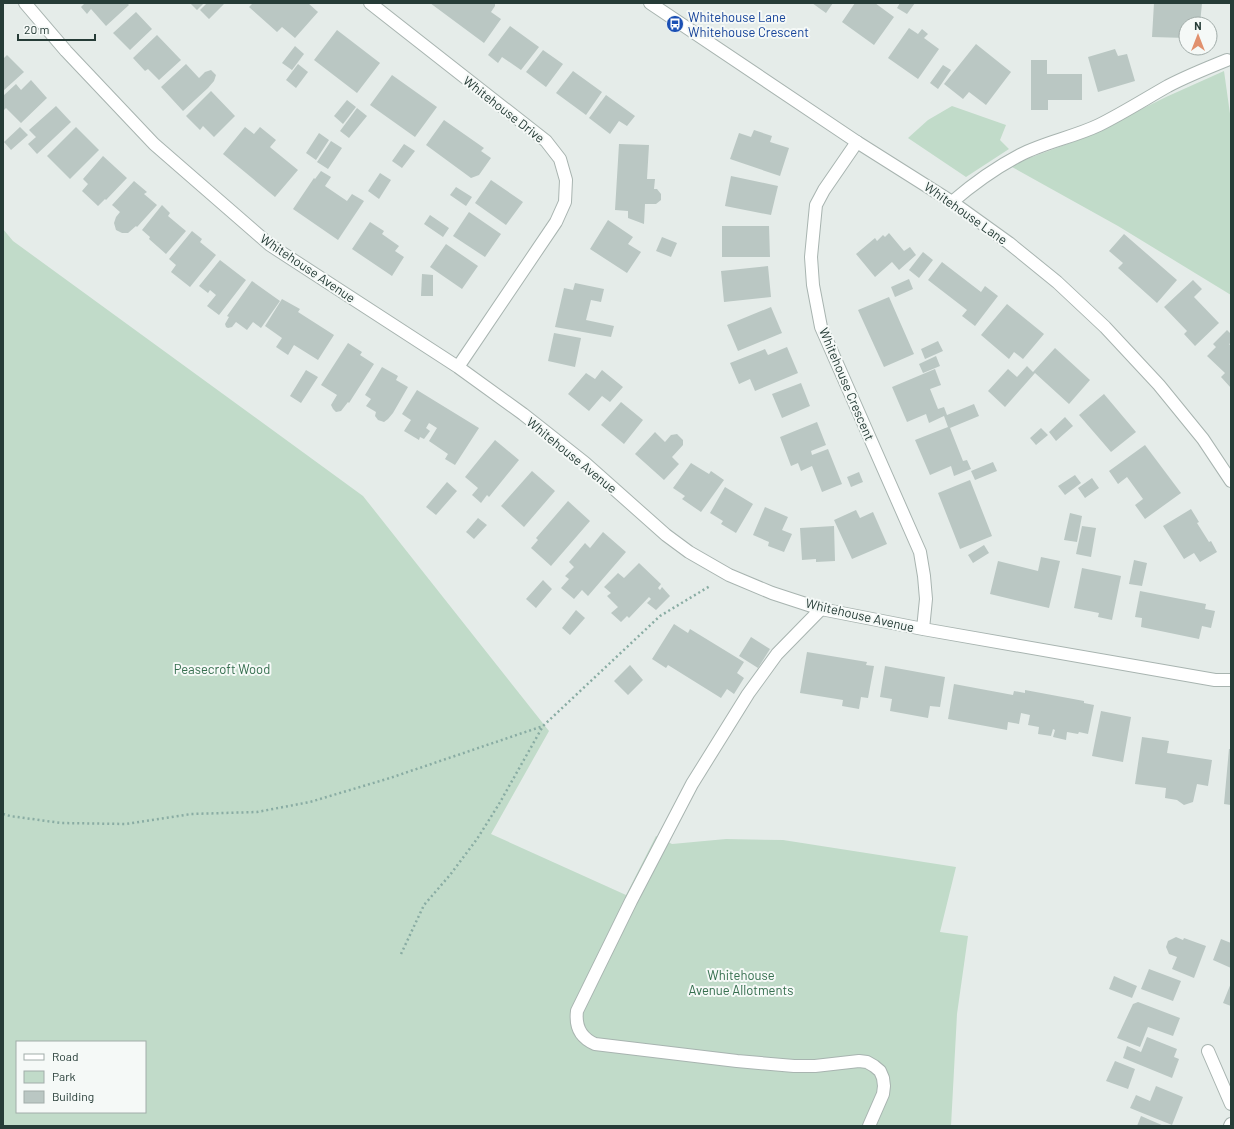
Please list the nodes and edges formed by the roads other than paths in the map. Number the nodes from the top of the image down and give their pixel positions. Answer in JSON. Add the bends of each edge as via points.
{"nodes":[{"id":1,"x":25,"y":3,"type":"edge"},
{"id":2,"x":370,"y":3,"type":"edge"},
{"id":3,"x":650,"y":3,"type":"edge"},
{"id":4,"x":1229,"y":59,"type":"edge"},
{"id":5,"x":857,"y":142,"type":"junction"},
{"id":6,"x":952,"y":202,"type":"junction"},
{"id":7,"x":458,"y":367,"type":"junction"},
{"id":8,"x":1231,"y":481,"type":"edge"},
{"id":9,"x":822,"y":609,"type":"junction"},
{"id":10,"x":922,"y":629,"type":"junction"},
{"id":11,"x":1231,"y":680,"type":"edge"},
{"id":12,"x":1208,"y":1051,"type":"dead end"},
{"id":13,"x":1231,"y":1104,"type":"edge"},
{"id":14,"x":870,"y":1126,"type":"edge"}],
"edges":[{"from":1,"to":7,"type":"street","name":"Whitehouse Avenue","via":[[66,51],[154,144],[270,245]]},
{"from":2,"to":7,"type":"street","name":"Whitehouse Drive","via":[[546,141],[560,159],[566,180],[565,202],[556,222]]},
{"from":3,"to":5,"type":"street","name":"Whitehouse Lane"},
{"from":4,"to":6,"type":"street","via":[[1176,82],[1098,125],[1020,155],[981,179]]},
{"from":5,"to":6,"type":"street","name":"Whitehouse Lane"},
{"from":5,"to":10,"type":"street","name":"Whitehouse Crescent","via":[[816,206],[811,258],[813,285],[821,327],[920,552],[926,598]]},
{"from":6,"to":8,"type":"street","name":"Whitehouse Lane","via":[[1057,282],[1105,327],[1159,385],[1203,439]]},
{"from":7,"to":9,"type":"street","name":"Whitehouse Avenue","via":[[585,463],[666,535],[689,552],[729,575],[772,593]]},
{"from":9,"to":10,"type":"street","name":"Whitehouse Avenue"},
{"from":9,"to":14,"type":"street","via":[[777,654],[748,694],[692,784],[631,901],[577,1011],[576,1020],[577,1028],[582,1035],[595,1044],[737,1062],[794,1066],[867,1062],[880,1071],[884,1086]]},
{"from":10,"to":11,"type":"street","name":"Whitehouse Avenue","via":[[1215,680]]},
{"from":12,"to":13,"type":"street"}]}
